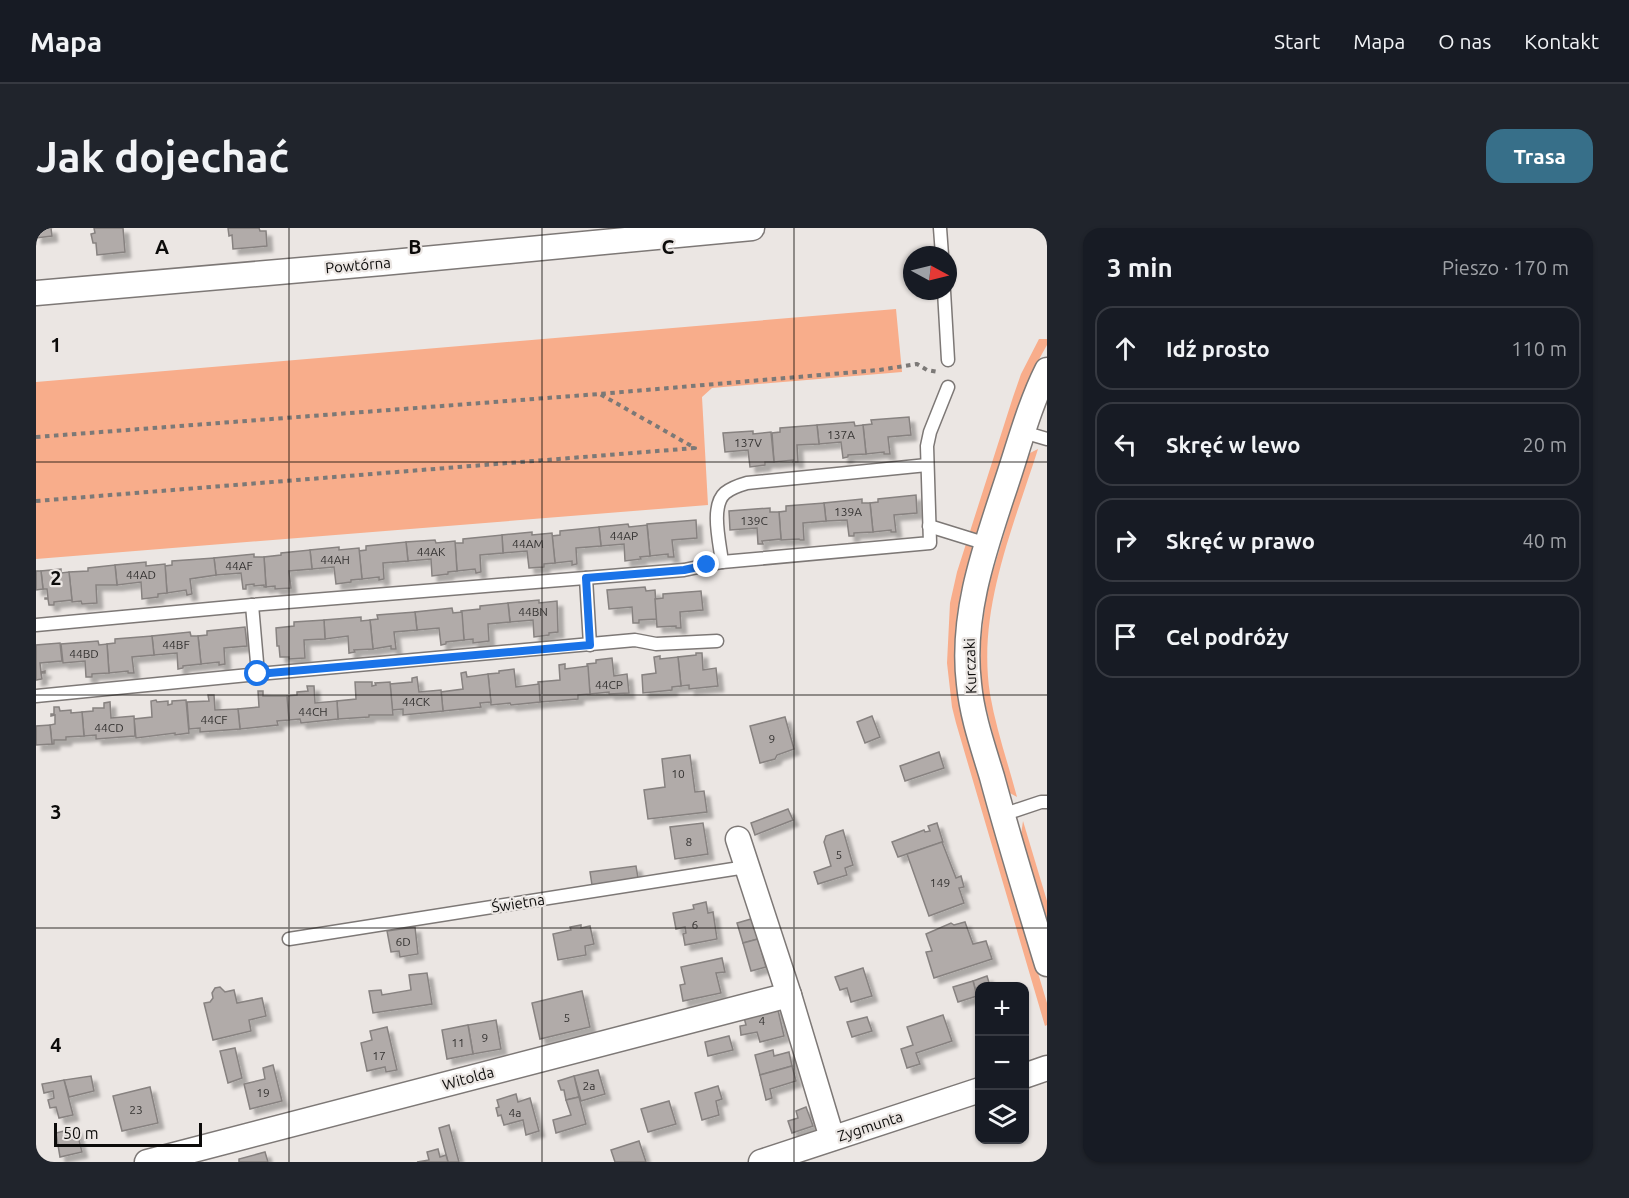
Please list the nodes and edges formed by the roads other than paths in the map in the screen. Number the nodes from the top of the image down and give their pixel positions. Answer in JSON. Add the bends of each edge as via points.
{"nodes":[{"id":1,"x":752,"y":228,"type":"edge"},
{"id":2,"x":940,"y":228,"type":"edge"},
{"id":3,"x":941,"y":246,"type":"edge"},
{"id":4,"x":36,"y":293,"type":"edge"},
{"id":5,"x":945,"y":300,"type":"edge"},
{"id":6,"x":948,"y":360,"type":"road end"},
{"id":7,"x":1047,"y":370,"type":"edge"},
{"id":8,"x":948,"y":387,"type":"dead end"},
{"id":9,"x":1023,"y":432,"type":"junction"},
{"id":10,"x":1047,"y":439,"type":"edge"},
{"id":11,"x":927,"y":465,"type":"junction"},
{"id":12,"x":929,"y":526,"type":"junction"},
{"id":13,"x":987,"y":544,"type":"junction"},
{"id":14,"x":722,"y":562,"type":"junction"},
{"id":15,"x":586,"y":578,"type":"junction"},
{"id":16,"x":252,"y":605,"type":"junction"},
{"id":17,"x":36,"y":625,"type":"edge"},
{"id":18,"x":717,"y":640,"type":"dead end"},
{"id":19,"x":590,"y":645,"type":"junction"},
{"id":20,"x":258,"y":674,"type":"junction"},
{"id":21,"x":36,"y":696,"type":"edge"},
{"id":22,"x":1047,"y":802,"type":"edge"},
{"id":23,"x":1002,"y":815,"type":"junction"},
{"id":24,"x":738,"y":839,"type":"dead end"},
{"id":25,"x":746,"y":867,"type":"junction"},
{"id":26,"x":289,"y":939,"type":"dead end"},
{"id":27,"x":1046,"y":960,"type":"edge"},
{"id":28,"x":789,"y":994,"type":"junction"},
{"id":29,"x":1047,"y":1068,"type":"edge"},
{"id":30,"x":1029,"y":1074,"type":"edge"},
{"id":31,"x":975,"y":1092,"type":"edge"},
{"id":32,"x":832,"y":1138,"type":"junction"},
{"id":33,"x":147,"y":1162,"type":"edge"},
{"id":34,"x":761,"y":1162,"type":"edge"}],
"edges":[{"from":1,"to":4,"type":"street","name":"Powtórna"},
{"from":2,"to":3,"type":"lane"},
{"from":5,"to":6,"type":"lane"},
{"from":7,"to":9,"type":"street","name":"Kurczaki"},
{"from":8,"to":11,"type":"lane","via":[[928,438]]},
{"from":9,"to":10,"type":"lane"},
{"from":9,"to":13,"type":"street","name":"Kurczaki"},
{"from":11,"to":12,"type":"lane"},
{"from":11,"to":14,"type":"lane","via":[[747,483],[730,489],[720,499],[716,511]]},
{"from":12,"to":13,"type":"lane"},
{"from":12,"to":14,"type":"lane","via":[[930,543]]},
{"from":13,"to":23,"type":"street","name":"Kurczaki","via":[[970,615],[967,654],[975,719]]},
{"from":14,"to":15,"type":"lane","via":[[684,570]]},
{"from":15,"to":16,"type":"lane"},
{"from":15,"to":19,"type":"lane"},
{"from":16,"to":17,"type":"lane"},
{"from":16,"to":20,"type":"lane"},
{"from":18,"to":19,"type":"lane","via":[[656,644],[635,640]]},
{"from":19,"to":20,"type":"lane"},
{"from":20,"to":21,"type":"lane"},
{"from":22,"to":23,"type":"lane"},
{"from":23,"to":27,"type":"street","name":"Kurczaki"},
{"from":24,"to":25,"type":"street"},
{"from":25,"to":26,"type":"lane","name":"Świetna"},
{"from":25,"to":28,"type":"street"},
{"from":28,"to":32,"type":"street"},
{"from":28,"to":33,"type":"street","name":"Witolda"},
{"from":29,"to":30,"type":"street"},
{"from":31,"to":32,"type":"street","name":"Zygmunta"},
{"from":32,"to":34,"type":"street","name":"Zygmunta"}]}
